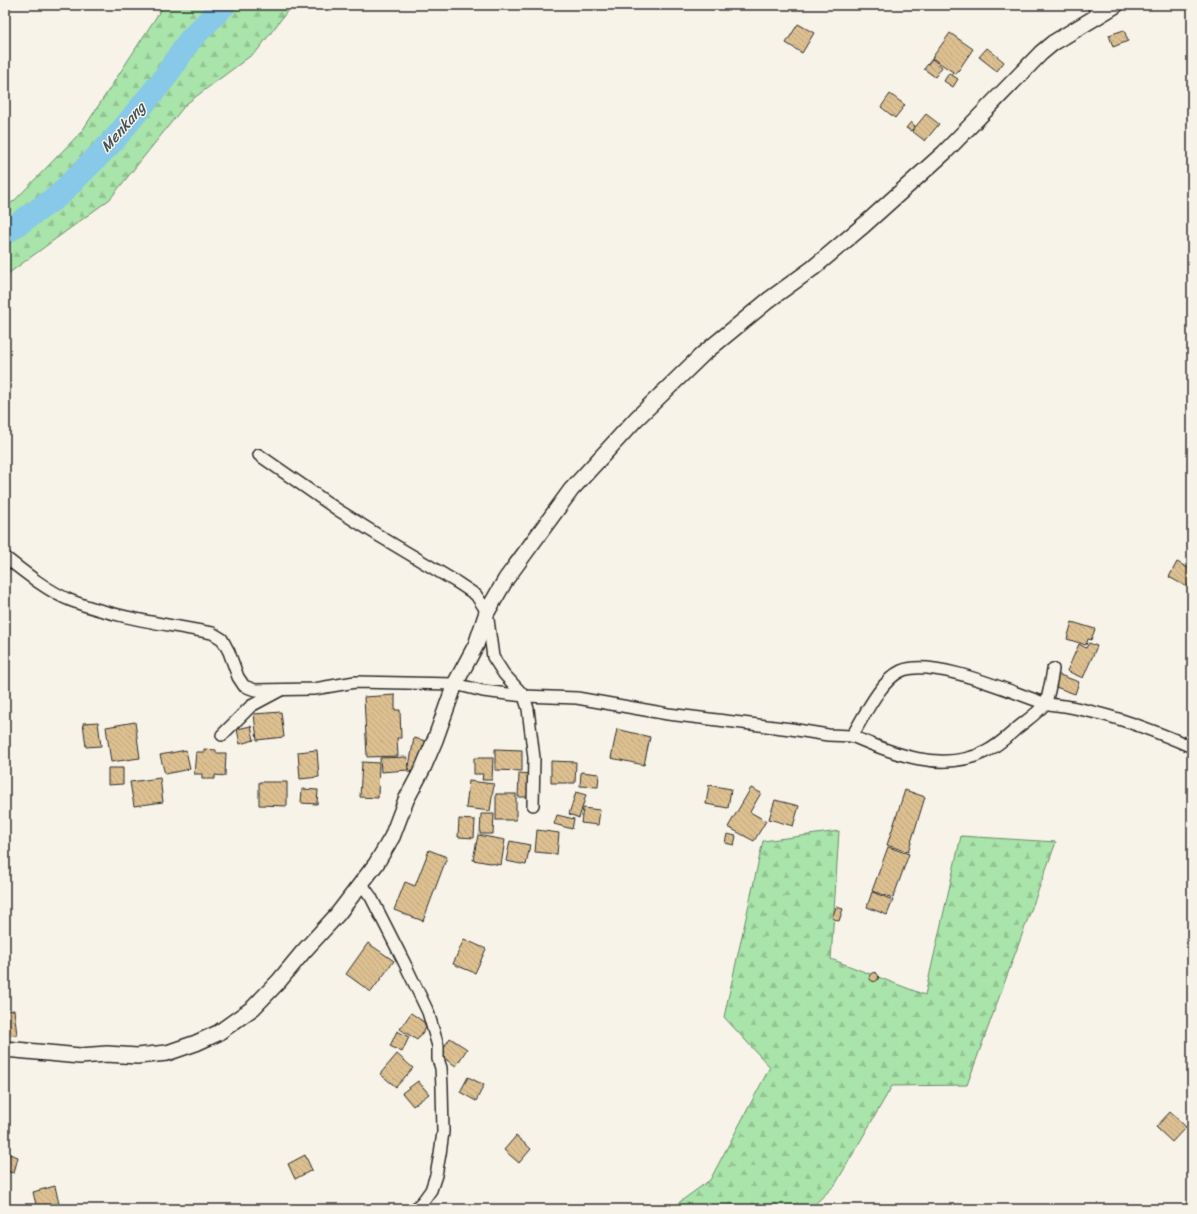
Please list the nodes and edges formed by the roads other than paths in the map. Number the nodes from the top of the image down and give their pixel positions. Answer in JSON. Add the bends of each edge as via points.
{"nodes":[{"id":1,"x":1116,"y":5,"type":"edge"},
{"id":2,"x":1095,"y":11,"type":"edge"},
{"id":3,"x":259,"y":455,"type":"dead end"},
{"id":4,"x":5,"y":557,"type":"edge"},
{"id":5,"x":487,"y":612,"type":"junction"},
{"id":6,"x":1054,"y":669,"type":"dead end"},
{"id":7,"x":455,"y":684,"type":"junction"},
{"id":8,"x":281,"y":690,"type":"junction"},
{"id":9,"x":524,"y":696,"type":"junction"},
{"id":10,"x":1046,"y":703,"type":"junction"},
{"id":11,"x":222,"y":735,"type":"dead end"},
{"id":12,"x":852,"y":736,"type":"junction"},
{"id":13,"x":1192,"y":747,"type":"edge"},
{"id":14,"x":533,"y":805,"type":"dead end"},
{"id":15,"x":361,"y":883,"type":"junction"},
{"id":16,"x":5,"y":1049,"type":"edge"},
{"id":17,"x":415,"y":1209,"type":"edge"}],
"edges":[{"from":1,"to":2,"type":"street"},
{"from":2,"to":5,"type":"street","via":[[1041,53],[944,153],[876,214],[813,268],[770,299],[703,354],[663,392],[571,490],[510,573]]},
{"from":3,"to":5,"type":"street","via":[[338,510],[476,595]]},
{"from":4,"to":8,"type":"street","via":[[32,578],[70,600],[137,620],[212,632],[222,639],[238,678],[244,686],[255,690]]},
{"from":5,"to":7,"type":"street","via":[[476,645]]},
{"from":5,"to":9,"type":"street","via":[[493,657]]},
{"from":6,"to":10,"type":"street"},
{"from":7,"to":8,"type":"street","via":[[355,682],[314,689]]},
{"from":7,"to":9,"type":"street"},
{"from":7,"to":15,"type":"street","via":[[435,740],[406,800],[392,837]]},
{"from":8,"to":11,"type":"street","via":[[252,706]]},
{"from":9,"to":12,"type":"street","via":[[577,698],[668,714]]},
{"from":9,"to":14,"type":"street","via":[[534,758]]},
{"from":10,"to":12,"type":"street","via":[[986,752],[959,760],[910,757]]},
{"from":10,"to":12,"type":"street","via":[[972,678],[934,669],[907,669],[895,674],[884,685]]},
{"from":10,"to":13,"type":"street","via":[[1101,714],[1157,732]]},
{"from":15,"to":16,"type":"street","via":[[337,915],[279,981],[253,1008],[218,1033],[167,1052],[137,1056],[80,1056]]},
{"from":15,"to":17,"type":"street","via":[[371,897],[415,983],[428,1012],[438,1046],[443,1132],[440,1154],[431,1190]]}]}
